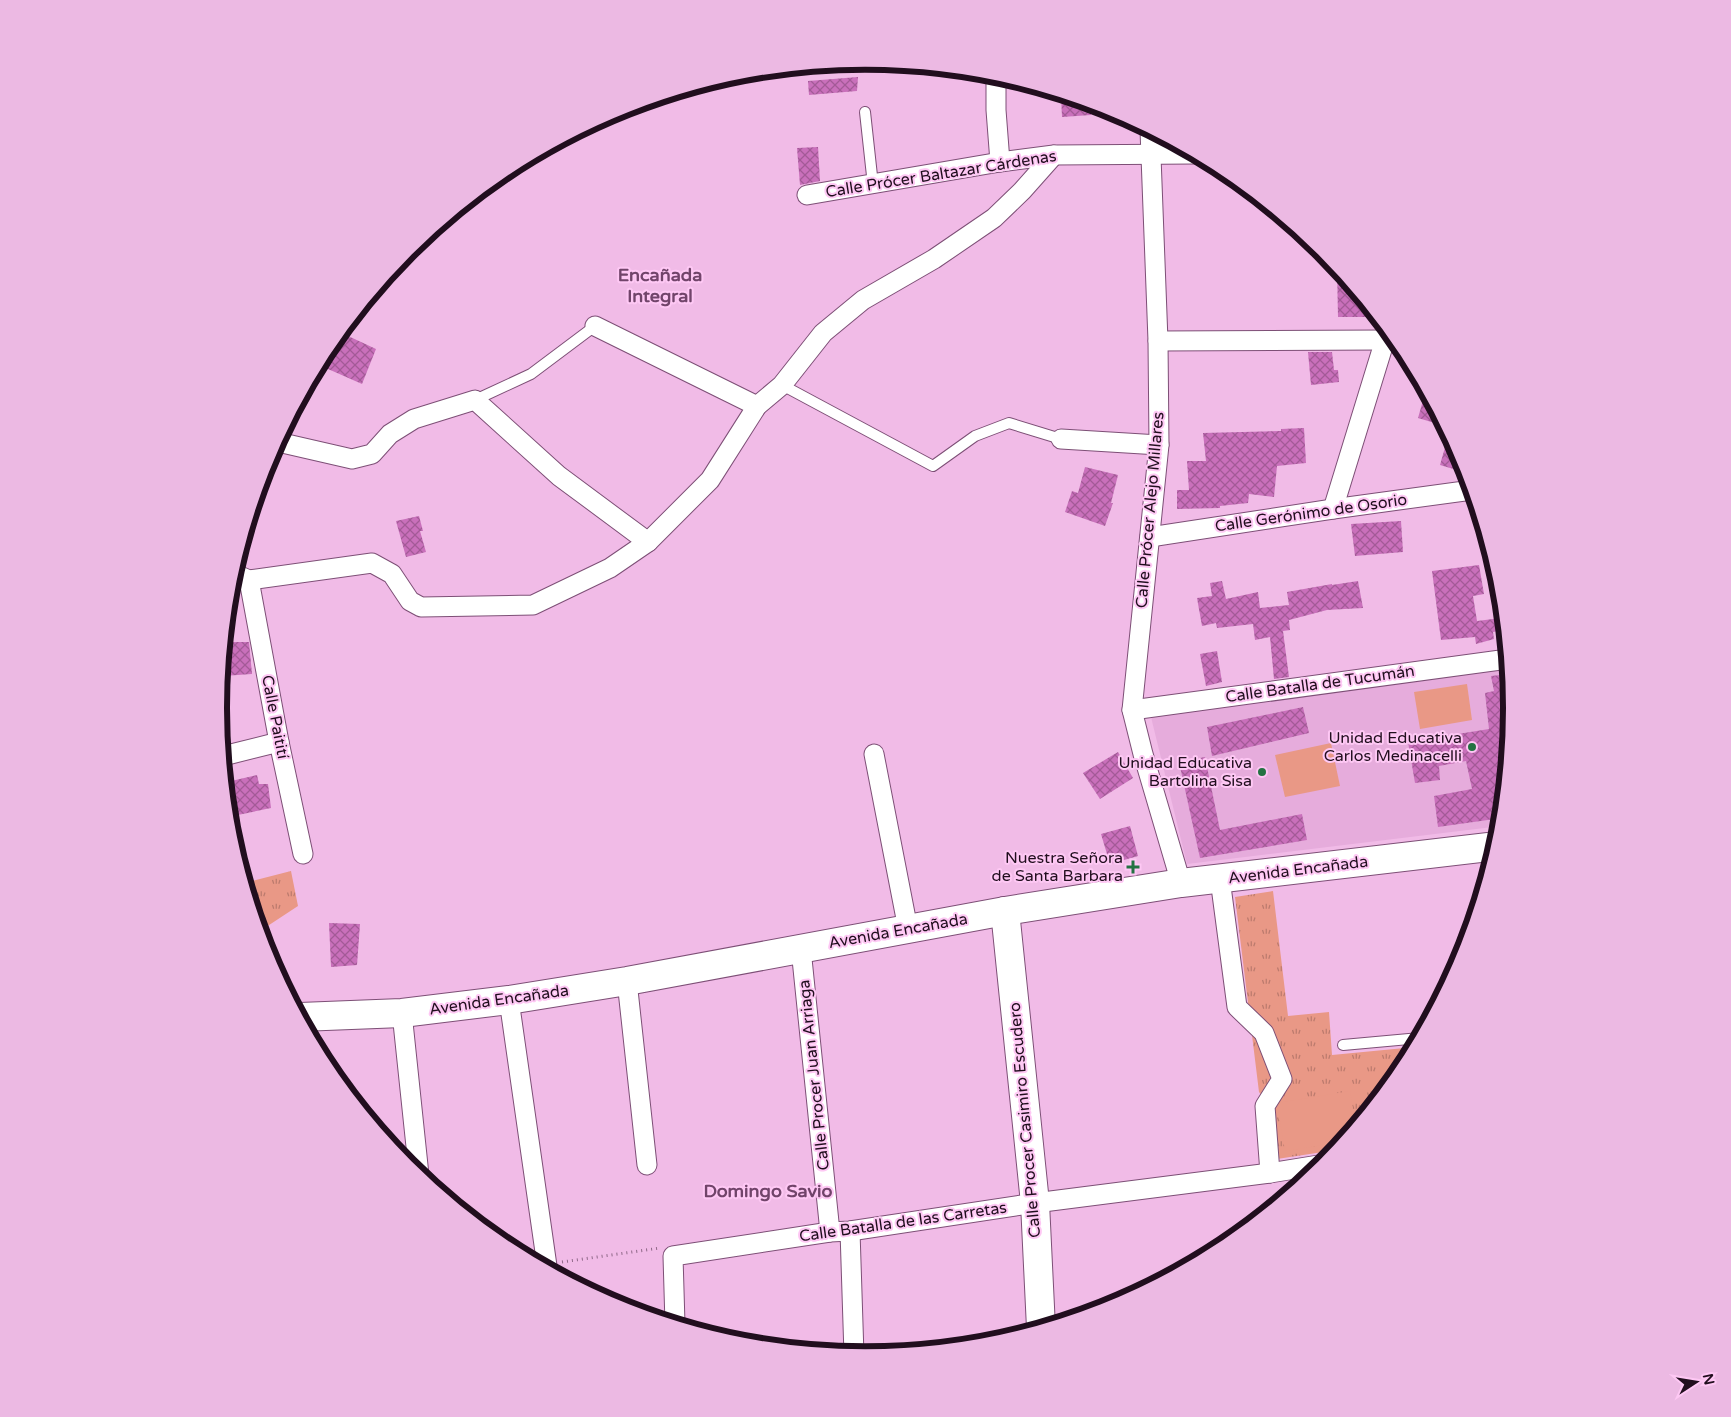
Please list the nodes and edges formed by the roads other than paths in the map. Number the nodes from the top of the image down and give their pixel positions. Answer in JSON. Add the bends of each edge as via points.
{"nodes":[{"id":1,"x":996,"y":83,"type":"edge"},
{"id":2,"x":865,"y":112,"type":"dead end"},
{"id":3,"x":1150,"y":137,"type":"edge"},
{"id":4,"x":1150,"y":154,"type":"junction"},
{"id":5,"x":1181,"y":154,"type":"edge"},
{"id":6,"x":1054,"y":155,"type":"junction"},
{"id":7,"x":1000,"y":162,"type":"junction"},
{"id":8,"x":873,"y":185,"type":"junction"},
{"id":9,"x":807,"y":195,"type":"dead end"},
{"id":10,"x":596,"y":326,"type":"joint"},
{"id":11,"x":1383,"y":335,"type":"edge"},
{"id":12,"x":1386,"y":339,"type":"edge"},
{"id":13,"x":1158,"y":341,"type":"junction"},
{"id":14,"x":782,"y":385,"type":"junction"},
{"id":15,"x":475,"y":400,"type":"junction"},
{"id":16,"x":757,"y":406,"type":"junction"},
{"id":17,"x":1061,"y":438,"type":"joint"},
{"id":18,"x":285,"y":444,"type":"edge"},
{"id":19,"x":1159,"y":445,"type":"junction"},
{"id":20,"x":1465,"y":491,"type":"edge"},
{"id":21,"x":1332,"y":509,"type":"junction"},
{"id":22,"x":1150,"y":537,"type":"junction"},
{"id":23,"x":648,"y":542,"type":"junction"},
{"id":24,"x":241,"y":577,"type":"edge"},
{"id":25,"x":1502,"y":660,"type":"edge"},
{"id":26,"x":1132,"y":710,"type":"junction"},
{"id":27,"x":279,"y":742,"type":"junction"},
{"id":28,"x":874,"y":754,"type":"dead end"},
{"id":29,"x":228,"y":755,"type":"edge"},
{"id":30,"x":1489,"y":847,"type":"edge"},
{"id":31,"x":303,"y":854,"type":"dead end"},
{"id":32,"x":1220,"y":879,"type":"junction"},
{"id":33,"x":1181,"y":883,"type":"junction"},
{"id":34,"x":1005,"y":912,"type":"junction"},
{"id":35,"x":908,"y":929,"type":"junction"},
{"id":36,"x":801,"y":948,"type":"junction"},
{"id":37,"x":627,"y":981,"type":"junction"},
{"id":38,"x":509,"y":1000,"type":"junction"},
{"id":39,"x":402,"y":1013,"type":"junction"},
{"id":40,"x":307,"y":1017,"type":"edge"},
{"id":41,"x":1411,"y":1039,"type":"edge"},
{"id":42,"x":1343,"y":1045,"type":"dead end"},
{"id":43,"x":418,"y":1164,"type":"edge"},
{"id":44,"x":647,"y":1165,"type":"dead end"},
{"id":45,"x":1310,"y":1166,"type":"edge"},
{"id":46,"x":1270,"y":1173,"type":"junction"},
{"id":47,"x":1035,"y":1202,"type":"junction"},
{"id":48,"x":850,"y":1231,"type":"junction"},
{"id":49,"x":830,"y":1232,"type":"junction"},
{"id":50,"x":544,"y":1260,"type":"edge"},
{"id":51,"x":675,"y":1317,"type":"edge"},
{"id":52,"x":1041,"y":1322,"type":"edge"},
{"id":53,"x":854,"y":1347,"type":"edge"}],
"edges":[{"from":1,"to":7,"type":"street"},
{"from":2,"to":8,"type":"lane"},
{"from":3,"to":4,"type":"street","name":"Calle Prócer Alejo Millares"},
{"from":4,"to":5,"type":"street","name":"Calle Prócer Baltazar Cárdenas"},
{"from":4,"to":6,"type":"street","name":"Calle Prócer Baltazar Cárdenas"},
{"from":4,"to":13,"type":"street","name":"Calle Prócer Alejo Millares"},
{"from":6,"to":7,"type":"street","name":"Calle Prócer Baltazar Cárdenas"},
{"from":6,"to":14,"type":"street","via":[[994,218],[934,259],[863,300],[823,333]]},
{"from":7,"to":8,"type":"street","name":"Calle Prócer Baltazar Cárdenas"},
{"from":8,"to":9,"type":"street","name":"Calle Prócer Baltazar Cárdenas"},
{"from":10,"to":15,"type":"lane","via":[[531,374]]},
{"from":10,"to":16,"type":"street"},
{"from":11,"to":13,"type":"street"},
{"from":12,"to":21,"type":"street"},
{"from":13,"to":19,"type":"street","name":"Calle Prócer Alejo Millares"},
{"from":14,"to":16,"type":"street"},
{"from":14,"to":17,"type":"lane","via":[[933,466],[975,436],[1009,423]]},
{"from":15,"to":18,"type":"street","via":[[414,419],[390,434],[372,454],[352,459]]},
{"from":15,"to":23,"type":"street","via":[[559,476]]},
{"from":16,"to":23,"type":"street","via":[[710,480]]},
{"from":17,"to":19,"type":"street"},
{"from":19,"to":22,"type":"street","name":"Calle Prócer Alejo Millares"},
{"from":20,"to":21,"type":"street","name":"Calle Gerónimo de Osorio"},
{"from":21,"to":22,"type":"street","name":"Calle Gerónimo de Osorio"},
{"from":22,"to":26,"type":"street","name":"Calle Prócer Alejo Millares"},
{"from":23,"to":24,"type":"street","via":[[610,568],[533,605],[421,607],[410,601],[392,574],[372,563]]},
{"from":24,"to":27,"type":"street","name":"Calle Paitití"},
{"from":25,"to":26,"type":"street","name":"Calle Batalla de Tucumán"},
{"from":26,"to":33,"type":"street","name":"Calle Prócer Alejo Millares"},
{"from":27,"to":29,"type":"street"},
{"from":27,"to":31,"type":"street","name":"Calle Paitití"},
{"from":28,"to":35,"type":"street"},
{"from":30,"to":32,"type":"main road","name":"Avenida Encañada"},
{"from":32,"to":33,"type":"main road","name":"Avenida Encañada"},
{"from":32,"to":46,"type":"street","via":[[1237,1007],[1264,1033],[1282,1079],[1265,1106]]},
{"from":33,"to":34,"type":"main road","name":"Avenida Encañada"},
{"from":34,"to":35,"type":"main road","name":"Avenida Encañada"},
{"from":34,"to":47,"type":"main road","name":"Calle Procer Casimiro Escudero"},
{"from":35,"to":36,"type":"main road","name":"Avenida Encañada"},
{"from":36,"to":37,"type":"main road","name":"Avenida Encañada"},
{"from":36,"to":49,"type":"street","name":"Calle Procer Juan Arriaga"},
{"from":37,"to":38,"type":"main road","name":"Avenida Encañada"},
{"from":37,"to":44,"type":"street"},
{"from":38,"to":39,"type":"main road","name":"Avenida Encañada"},
{"from":38,"to":50,"type":"street"},
{"from":39,"to":40,"type":"main road","name":"Avenida Encañada"},
{"from":39,"to":43,"type":"street"},
{"from":41,"to":42,"type":"lane"},
{"from":45,"to":46,"type":"street","name":"Calle Batalla de las Carretas"},
{"from":46,"to":47,"type":"street","name":"Calle Batalla de las Carretas"},
{"from":47,"to":48,"type":"street","name":"Calle Batalla de las Carretas"},
{"from":47,"to":52,"type":"main road","name":"Calle Procer Casimiro Escudero"},
{"from":48,"to":49,"type":"street","name":"Calle Batalla de las Carretas"},
{"from":48,"to":53,"type":"street"},
{"from":49,"to":51,"type":"street","name":"Calle Batalla de las Carretas","via":[[673,1256]]}]}
